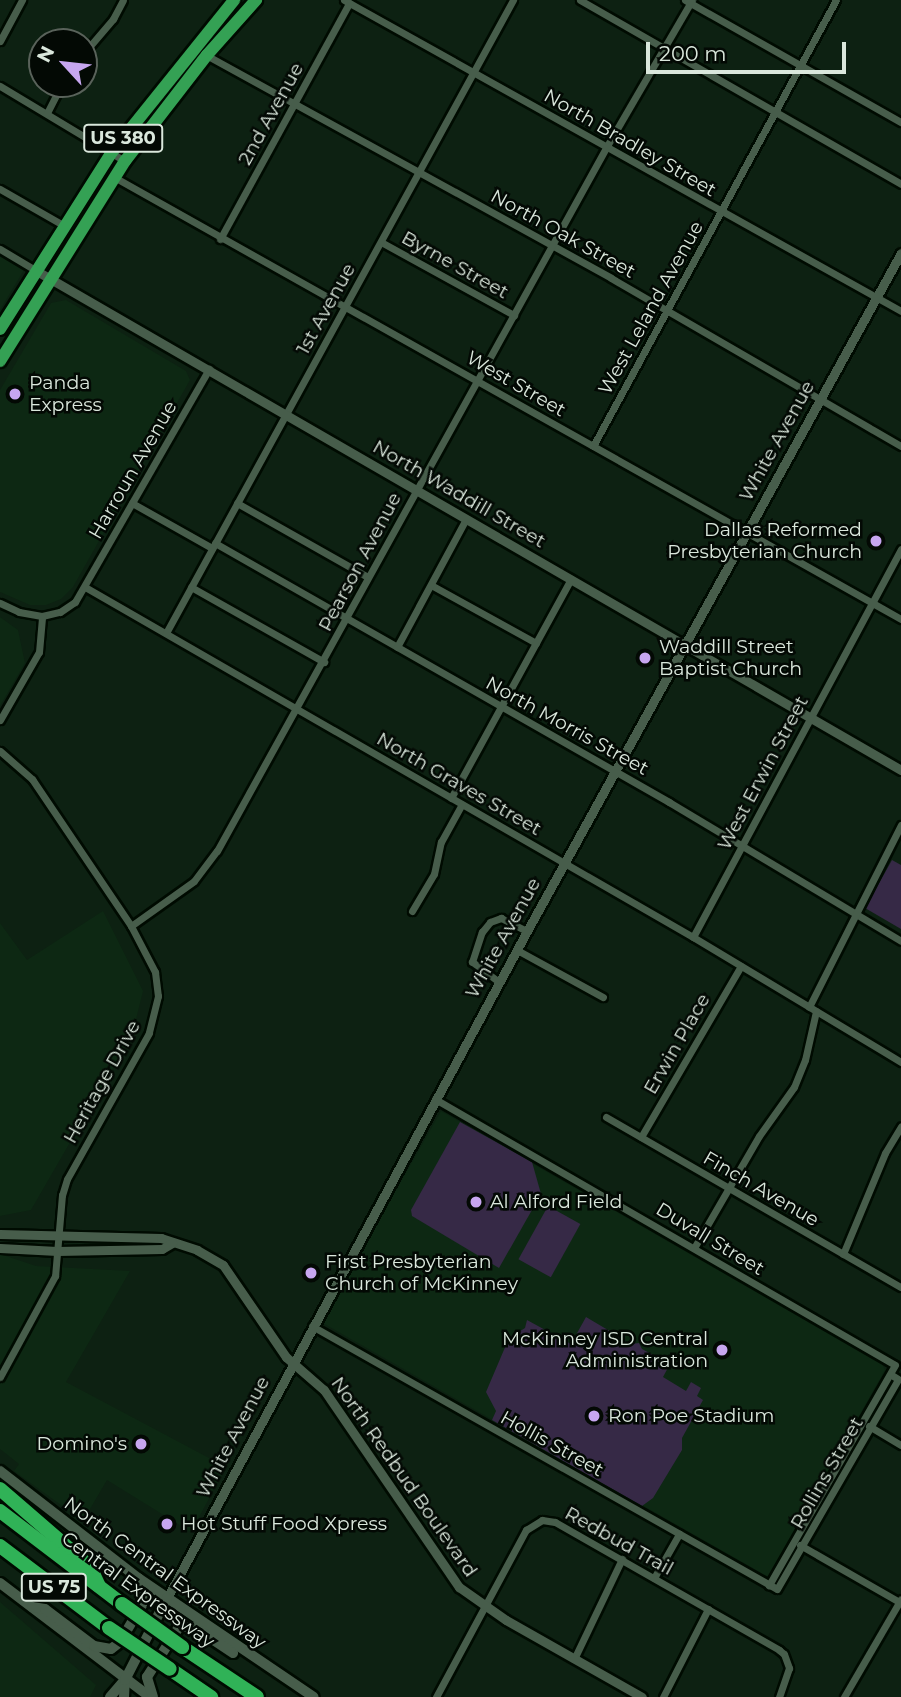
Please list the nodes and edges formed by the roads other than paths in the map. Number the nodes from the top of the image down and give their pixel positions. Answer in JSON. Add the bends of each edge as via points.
{"nodes":[{"id":1,"x":22,"y":0,"type":"edge"},
{"id":2,"x":123,"y":0,"type":"edge"},
{"id":3,"x":234,"y":0,"type":"edge"},
{"id":4,"x":256,"y":0,"type":"edge"},
{"id":5,"x":513,"y":0,"type":"edge"},
{"id":6,"x":580,"y":0,"type":"edge"},
{"id":7,"x":836,"y":0,"type":"edge"},
{"id":8,"x":346,"y":1,"type":"edge"},
{"id":9,"x":689,"y":1,"type":"edge"},
{"id":10,"x":98,"y":37,"type":"edge"},
{"id":11,"x":0,"y":41,"type":"edge"},
{"id":12,"x":195,"y":45,"type":"junction"},
{"id":13,"x":662,"y":48,"type":"junction"},
{"id":14,"x":207,"y":55,"type":"junction"},
{"id":15,"x":803,"y":65,"type":"junction"},
{"id":16,"x":473,"y":74,"type":"junction"},
{"id":17,"x":0,"y":86,"type":"edge"},
{"id":18,"x":55,"y":98,"type":"edge"},
{"id":19,"x":295,"y":104,"type":"junction"},
{"id":20,"x":47,"y":113,"type":"junction"},
{"id":21,"x":777,"y":113,"type":"junction"},
{"id":22,"x":901,"y":121,"type":"edge"},
{"id":23,"x":607,"y":146,"type":"junction"},
{"id":24,"x":113,"y":152,"type":"junction"},
{"id":25,"x":125,"y":161,"type":"junction"},
{"id":26,"x":418,"y":173,"type":"junction"},
{"id":27,"x":114,"y":177,"type":"junction"},
{"id":28,"x":901,"y":184,"type":"edge"},
{"id":29,"x":0,"y":188,"type":"edge"},
{"id":30,"x":721,"y":213,"type":"junction"},
{"id":31,"x":63,"y":225,"type":"junction"},
{"id":32,"x":220,"y":239,"type":"junction"},
{"id":33,"x":381,"y":242,"type":"junction"},
{"id":34,"x":552,"y":246,"type":"junction"},
{"id":35,"x":0,"y":249,"type":"edge"},
{"id":36,"x":901,"y":253,"type":"edge"},
{"id":37,"x":35,"y":270,"type":"junction"},
{"id":38,"x":49,"y":278,"type":"junction"},
{"id":39,"x":876,"y":297,"type":"junction"},
{"id":40,"x":345,"y":306,"type":"junction"},
{"id":41,"x":668,"y":310,"type":"junction"},
{"id":42,"x":901,"y":311,"type":"edge"},
{"id":43,"x":514,"y":315,"type":"junction"},
{"id":44,"x":0,"y":329,"type":"edge"},
{"id":45,"x":0,"y":361,"type":"edge"},
{"id":46,"x":209,"y":369,"type":"junction"},
{"id":47,"x":479,"y":380,"type":"junction"},
{"id":48,"x":821,"y":398,"type":"junction"},
{"id":49,"x":285,"y":414,"type":"junction"},
{"id":50,"x":593,"y":446,"type":"junction"},
{"id":51,"x":901,"y":446,"type":"edge"},
{"id":52,"x":416,"y":490,"type":"junction"},
{"id":53,"x":132,"y":503,"type":"junction"},
{"id":54,"x":237,"y":503,"type":"junction"},
{"id":55,"x":466,"y":519,"type":"junction"},
{"id":56,"x":746,"y":533,"type":"junction"},
{"id":57,"x":213,"y":546,"type":"junction"},
{"id":58,"x":901,"y":549,"type":"edge"},
{"id":59,"x":368,"y":577,"type":"junction"},
{"id":60,"x":572,"y":579,"type":"junction"},
{"id":61,"x":431,"y":585,"type":"junction"},
{"id":62,"x":85,"y":587,"type":"junction"},
{"id":63,"x":191,"y":587,"type":"junction"},
{"id":64,"x":0,"y":603,"type":"edge"},
{"id":65,"x":872,"y":603,"type":"junction"},
{"id":66,"x":42,"y":616,"type":"junction"},
{"id":67,"x":348,"y":619,"type":"junction"},
{"id":68,"x":901,"y":619,"type":"edge"},
{"id":69,"x":166,"y":633,"type":"junction"},
{"id":70,"x":536,"y":643,"type":"junction"},
{"id":71,"x":684,"y":645,"type":"junction"},
{"id":72,"x":397,"y":648,"type":"junction"},
{"id":73,"x":324,"y":662,"type":"junction"},
{"id":74,"x":502,"y":707,"type":"junction"},
{"id":75,"x":298,"y":709,"type":"junction"},
{"id":76,"x":810,"y":718,"type":"junction"},
{"id":77,"x":0,"y":720,"type":"edge"},
{"id":78,"x":0,"y":751,"type":"edge"},
{"id":79,"x":901,"y":770,"type":"edge"},
{"id":80,"x":615,"y":771,"type":"junction"},
{"id":81,"x":451,"y":798,"type":"junction"},
{"id":82,"x":461,"y":804,"type":"junction"},
{"id":83,"x":901,"y":825,"type":"edge"},
{"id":84,"x":742,"y":846,"type":"junction"},
{"id":85,"x":564,"y":863,"type":"junction"},
{"id":86,"x":412,"y":911,"type":"dead end"},
{"id":87,"x":855,"y":915,"type":"junction"},
{"id":88,"x":131,"y":926,"type":"junction"},
{"id":89,"x":527,"y":931,"type":"junction"},
{"id":90,"x":693,"y":937,"type":"junction"},
{"id":91,"x":901,"y":942,"type":"edge"},
{"id":92,"x":517,"y":950,"type":"junction"},
{"id":93,"x":741,"y":966,"type":"junction"},
{"id":94,"x":499,"y":982,"type":"junction"},
{"id":95,"x":603,"y":997,"type":"dead end"},
{"id":96,"x":813,"y":1009,"type":"junction"},
{"id":97,"x":901,"y":1062,"type":"edge"},
{"id":98,"x":435,"y":1099,"type":"junction"},
{"id":99,"x":606,"y":1117,"type":"dead end"},
{"id":100,"x":901,"y":1126,"type":"edge"},
{"id":101,"x":641,"y":1138,"type":"junction"},
{"id":102,"x":728,"y":1188,"type":"junction"},
{"id":103,"x":0,"y":1234,"type":"edge"},
{"id":104,"x":58,"y":1236,"type":"junction"},
{"id":105,"x":173,"y":1243,"type":"junction"},
{"id":106,"x":0,"y":1248,"type":"edge"},
{"id":107,"x":694,"y":1248,"type":"junction"},
{"id":108,"x":57,"y":1251,"type":"junction"},
{"id":109,"x":843,"y":1254,"type":"junction"},
{"id":110,"x":901,"y":1287,"type":"edge"},
{"id":111,"x":312,"y":1326,"type":"junction"},
{"id":112,"x":292,"y":1363,"type":"junction"},
{"id":113,"x":895,"y":1365,"type":"joint"},
{"id":114,"x":890,"y":1374,"type":"junction"},
{"id":115,"x":0,"y":1377,"type":"edge"},
{"id":116,"x":862,"y":1422,"type":"junction"},
{"id":117,"x":871,"y":1427,"type":"junction"},
{"id":118,"x":901,"y":1445,"type":"edge"},
{"id":119,"x":0,"y":1471,"type":"edge"},
{"id":120,"x":0,"y":1489,"type":"edge"},
{"id":121,"x":0,"y":1511,"type":"edge"},
{"id":122,"x":679,"y":1534,"type":"junction"},
{"id":123,"x":794,"y":1542,"type":"junction"},
{"id":124,"x":0,"y":1546,"type":"edge"},
{"id":125,"x":803,"y":1547,"type":"junction"},
{"id":126,"x":0,"y":1557,"type":"edge"},
{"id":127,"x":622,"y":1559,"type":"junction"},
{"id":128,"x":18,"y":1561,"type":"junction"},
{"id":129,"x":654,"y":1578,"type":"junction"},
{"id":130,"x":139,"y":1579,"type":"junction"},
{"id":131,"x":0,"y":1583,"type":"edge"},
{"id":132,"x":769,"y":1585,"type":"junction"},
{"id":133,"x":99,"y":1587,"type":"junction"},
{"id":134,"x":777,"y":1589,"type":"joint"},
{"id":135,"x":167,"y":1598,"type":"junction"},
{"id":136,"x":487,"y":1605,"type":"junction"},
{"id":137,"x":899,"y":1605,"type":"edge"},
{"id":138,"x":29,"y":1606,"type":"junction"},
{"id":139,"x":708,"y":1609,"type":"junction"},
{"id":140,"x":574,"y":1659,"type":"junction"},
{"id":141,"x":125,"y":1680,"type":"junction"},
{"id":142,"x":301,"y":1688,"type":"junction"},
{"id":143,"x":207,"y":1695,"type":"edge"},
{"id":144,"x":110,"y":1697,"type":"edge"},
{"id":145,"x":124,"y":1697,"type":"edge"},
{"id":146,"x":152,"y":1697,"type":"edge"},
{"id":147,"x":257,"y":1697,"type":"edge"},
{"id":148,"x":314,"y":1697,"type":"edge"},
{"id":149,"x":436,"y":1697,"type":"edge"},
{"id":150,"x":642,"y":1697,"type":"edge"},
{"id":151,"x":663,"y":1697,"type":"edge"},
{"id":152,"x":779,"y":1697,"type":"edge"},
{"id":153,"x":844,"y":1697,"type":"edge"}],
"edges":[{"from":1,"to":11,"type":"street"},
{"from":2,"to":10,"type":"street"},
{"from":3,"to":12,"type":"highway","number":"US 380"},
{"from":4,"to":14,"type":"highway","number":"US 380"},
{"from":5,"to":16,"type":"street","name":"1st Avenue"},
{"from":6,"to":13,"type":"street"},
{"from":7,"to":15,"type":"street","name":"West Leland Avenue"},
{"from":8,"to":16,"type":"street","name":"North Bradley Street"},
{"from":8,"to":19,"type":"street","name":"2nd Avenue"},
{"from":9,"to":13,"type":"street","name":"Pearson Avenue"},
{"from":9,"to":15,"type":"street"},
{"from":12,"to":14,"type":"street","name":"North Oak Street"},
{"from":12,"to":24,"type":"highway","number":"US 380"},
{"from":13,"to":21,"type":"street"},
{"from":13,"to":23,"type":"street","name":"Pearson Avenue"},
{"from":14,"to":19,"type":"street","name":"North Oak Street"},
{"from":14,"to":25,"type":"highway","number":"US 380"},
{"from":15,"to":21,"type":"street","name":"West Leland Avenue"},
{"from":15,"to":22,"type":"street"},
{"from":16,"to":23,"type":"street","name":"North Bradley Street"},
{"from":16,"to":26,"type":"street","name":"1st Avenue"},
{"from":17,"to":20,"type":"street"},
{"from":18,"to":20,"type":"street"},
{"from":19,"to":26,"type":"street","name":"North Oak Street"},
{"from":19,"to":32,"type":"street","name":"2nd Avenue"},
{"from":20,"to":24,"type":"street"},
{"from":21,"to":28,"type":"street"},
{"from":21,"to":30,"type":"street","name":"West Leland Avenue"},
{"from":23,"to":30,"type":"street","name":"North Bradley Street"},
{"from":23,"to":34,"type":"street","name":"Pearson Avenue"},
{"from":24,"to":25,"type":"street"},
{"from":24,"to":31,"type":"highway","number":"US 380"},
{"from":25,"to":27,"type":"highway","number":"US 380"},
{"from":26,"to":33,"type":"street","name":"1st Avenue"},
{"from":26,"to":34,"type":"street","name":"North Oak Street"},
{"from":27,"to":32,"type":"street","name":"West Street"},
{"from":27,"to":38,"type":"highway","number":"US 380"},
{"from":29,"to":31,"type":"street"},
{"from":30,"to":39,"type":"street","name":"North Bradley Street"},
{"from":30,"to":41,"type":"street","name":"West Leland Avenue"},
{"from":31,"to":37,"type":"highway","number":"US 380"},
{"from":32,"to":40,"type":"street","name":"West Street"},
{"from":33,"to":40,"type":"street","name":"1st Avenue"},
{"from":33,"to":43,"type":"street","name":"Byrne Street"},
{"from":34,"to":41,"type":"street","name":"North Oak Street"},
{"from":34,"to":43,"type":"street","name":"Pearson Avenue"},
{"from":35,"to":37,"type":"street","name":"North Waddill Street"},
{"from":36,"to":39,"type":"street","name":"White Avenue"},
{"from":37,"to":38,"type":"street","name":"North Waddill Street"},
{"from":37,"to":44,"type":"highway","number":"US 380"},
{"from":38,"to":45,"type":"highway","number":"US 380"},
{"from":38,"to":46,"type":"street","name":"North Waddill Street"},
{"from":39,"to":42,"type":"street","name":"North Bradley Street"},
{"from":39,"to":48,"type":"street","name":"White Avenue"},
{"from":40,"to":47,"type":"street","name":"West Street"},
{"from":40,"to":49,"type":"street","name":"1st Avenue"},
{"from":41,"to":48,"type":"street","name":"North Oak Street"},
{"from":41,"to":50,"type":"street","name":"West Leland Avenue"},
{"from":43,"to":47,"type":"street","name":"Pearson Avenue"},
{"from":46,"to":49,"type":"street","name":"North Waddill Street"},
{"from":46,"to":53,"type":"street","name":"Harroun Avenue"},
{"from":47,"to":50,"type":"street","name":"West Street"},
{"from":47,"to":52,"type":"street","name":"Pearson Avenue"},
{"from":48,"to":51,"type":"street","name":"North Oak Street"},
{"from":48,"to":56,"type":"street","name":"White Avenue"},
{"from":49,"to":52,"type":"street","name":"North Waddill Street"},
{"from":49,"to":54,"type":"street","name":"1st Avenue"},
{"from":50,"to":56,"type":"street","name":"West Street"},
{"from":52,"to":55,"type":"street","name":"North Waddill Street"},
{"from":52,"to":59,"type":"street","name":"Pearson Avenue"},
{"from":53,"to":57,"type":"street","name":"North Morris Street"},
{"from":53,"to":62,"type":"street","name":"Harroun Avenue"},
{"from":54,"to":57,"type":"street","name":"1st Avenue"},
{"from":54,"to":59,"type":"street"},
{"from":55,"to":60,"type":"street","name":"North Waddill Street"},
{"from":55,"to":61,"type":"street"},
{"from":56,"to":65,"type":"street","name":"West Street"},
{"from":56,"to":71,"type":"street","name":"White Avenue"},
{"from":57,"to":63,"type":"street","name":"1st Avenue"},
{"from":57,"to":67,"type":"street","name":"North Morris Street"},
{"from":58,"to":65,"type":"street","name":"West Erwin Street"},
{"from":59,"to":67,"type":"street","name":"Pearson Avenue"},
{"from":60,"to":70,"type":"street"},
{"from":60,"to":71,"type":"street","name":"North Waddill Street"},
{"from":61,"to":70,"type":"street"},
{"from":61,"to":72,"type":"street"},
{"from":62,"to":66,"type":"street","via":[[64,610]]},
{"from":62,"to":69,"type":"street","name":"North Graves Street"},
{"from":63,"to":69,"type":"street","name":"1st Avenue"},
{"from":63,"to":73,"type":"street"},
{"from":64,"to":66,"type":"street"},
{"from":65,"to":68,"type":"street","name":"West Street"},
{"from":65,"to":76,"type":"street","name":"West Erwin Street"},
{"from":66,"to":77,"type":"street","via":[[39,652]]},
{"from":67,"to":72,"type":"street","name":"North Morris Street"},
{"from":67,"to":73,"type":"street","name":"Pearson Avenue"},
{"from":69,"to":75,"type":"street","name":"North Graves Street"},
{"from":70,"to":74,"type":"street"},
{"from":71,"to":76,"type":"street","name":"North Waddill Street"},
{"from":71,"to":80,"type":"street","name":"White Avenue"},
{"from":72,"to":74,"type":"street","name":"North Morris Street"},
{"from":73,"to":75,"type":"street","name":"Pearson Avenue"},
{"from":74,"to":80,"type":"street","name":"North Morris Street"},
{"from":74,"to":81,"type":"street"},
{"from":75,"to":81,"type":"street","name":"North Graves Street"},
{"from":75,"to":88,"type":"street","name":"Pearson Avenue","via":[[201,874]]},
{"from":76,"to":79,"type":"street","name":"North Waddill Street"},
{"from":76,"to":84,"type":"street","name":"West Erwin Street"},
{"from":78,"to":88,"type":"street","name":"Heritage Drive","via":[[32,779]]},
{"from":80,"to":84,"type":"street","name":"North Morris Street"},
{"from":80,"to":85,"type":"street","name":"White Avenue"},
{"from":81,"to":82,"type":"street","name":"North Graves Street"},
{"from":82,"to":85,"type":"street","name":"North Graves Street"},
{"from":82,"to":86,"type":"street","via":[[441,842],[434,874]]},
{"from":83,"to":87,"type":"street"},
{"from":84,"to":87,"type":"street","name":"North Morris Street"},
{"from":84,"to":90,"type":"street","name":"West Erwin Street"},
{"from":85,"to":89,"type":"street","name":"White Avenue"},
{"from":85,"to":90,"type":"street","name":"North Graves Street"},
{"from":87,"to":91,"type":"street","name":"North Morris Street"},
{"from":87,"to":96,"type":"street"},
{"from":88,"to":104,"type":"street","name":"Heritage Drive","via":[[155,972],[158,996],[154,1018],[68,1177]]},
{"from":89,"to":92,"type":"street","name":"White Avenue"},
{"from":89,"to":94,"type":"street","via":[[501,918],[482,932],[472,962]]},
{"from":90,"to":93,"type":"street","name":"North Graves Street"},
{"from":92,"to":94,"type":"street","name":"White Avenue"},
{"from":92,"to":95,"type":"street"},
{"from":93,"to":96,"type":"street","name":"North Graves Street"},
{"from":93,"to":101,"type":"street","name":"Erwin Place"},
{"from":94,"to":98,"type":"street","name":"White Avenue"},
{"from":96,"to":97,"type":"street","name":"North Graves Street"},
{"from":96,"to":102,"type":"street","via":[[805,1060],[794,1087]]},
{"from":98,"to":107,"type":"street","name":"Duvall Street"},
{"from":98,"to":111,"type":"street","name":"White Avenue"},
{"from":99,"to":101,"type":"street","name":"Finch Avenue"},
{"from":100,"to":109,"type":"street"},
{"from":101,"to":102,"type":"street","name":"Finch Avenue"},
{"from":102,"to":107,"type":"street"},
{"from":102,"to":109,"type":"street","name":"Finch Avenue"},
{"from":103,"to":104,"type":"street","name":"North Redbud Boulevard"},
{"from":104,"to":105,"type":"street","name":"North Redbud Boulevard","via":[[161,1238]]},
{"from":104,"to":108,"type":"street","name":"Heritage Drive"},
{"from":105,"to":108,"type":"street","via":[[162,1250]]},
{"from":105,"to":112,"type":"street","name":"North Redbud Boulevard","via":[[223,1265]]},
{"from":106,"to":108,"type":"street"},
{"from":107,"to":113,"type":"street","name":"Duvall Street"},
{"from":108,"to":115,"type":"street","name":"Heritage Drive","via":[[53,1280]]},
{"from":109,"to":110,"type":"street","name":"Finch Avenue"},
{"from":111,"to":112,"type":"street","name":"White Avenue"},
{"from":111,"to":122,"type":"street","name":"Hollis Street"},
{"from":112,"to":135,"type":"street","name":"White Avenue"},
{"from":112,"to":136,"type":"street","name":"North Redbud Boulevard","via":[[324,1390],[455,1583]]},
{"from":113,"to":114,"type":"street","name":"Rollins Street"},
{"from":114,"to":116,"type":"street","name":"Rollins Street"},
{"from":114,"to":117,"type":"street","name":"Rollins Street","via":[[898,1379]]},
{"from":116,"to":117,"type":"street"},
{"from":116,"to":123,"type":"street","name":"Rollins Street"},
{"from":117,"to":118,"type":"street"},
{"from":117,"to":125,"type":"street","name":"Rollins Street"},
{"from":119,"to":130,"type":"main road","name":"North Central Expressway"},
{"from":120,"to":133,"type":"highway","via":[[90,1567]]},
{"from":121,"to":133,"type":"highway","name":"Central Expressway","number":"US 75"},
{"from":122,"to":129,"type":"street"},
{"from":122,"to":132,"type":"street","name":"Hollis Street"},
{"from":123,"to":125,"type":"street"},
{"from":123,"to":132,"type":"street","name":"Rollins Street"},
{"from":124,"to":128,"type":"highway","number":"US 75"},
{"from":125,"to":134,"type":"street","name":"Rollins Street"},
{"from":125,"to":137,"type":"street"},
{"from":126,"to":128,"type":"highway"},
{"from":127,"to":129,"type":"street","name":"Redbud Trail"},
{"from":127,"to":136,"type":"street","name":"Redbud Trail","via":[[555,1522],[536,1521],[526,1530]]},
{"from":127,"to":140,"type":"street"},
{"from":128,"to":143,"type":"highway","number":"US 75","bridge":true},
{"from":129,"to":139,"type":"street","name":"Redbud Trail"},
{"from":130,"to":135,"type":"main road","name":"North Central Expressway"},
{"from":130,"to":138,"type":"main road","via":[[142,1605],[120,1643],[111,1649],[93,1646],[45,1609]]},
{"from":131,"to":138,"type":"main road"},
{"from":132,"to":134,"type":"street","name":"Hollis Street"},
{"from":133,"to":147,"type":"highway","name":"Central Expressway","number":"US 75","bridge":true},
{"from":135,"to":141,"type":"main road"},
{"from":135,"to":142,"type":"main road","name":"North Central Expressway"},
{"from":136,"to":140,"type":"street","name":"North Redbud Boulevard"},
{"from":136,"to":149,"type":"street","name":"Redbud Trail"},
{"from":137,"to":153,"type":"street"},
{"from":138,"to":141,"type":"main road"},
{"from":139,"to":151,"type":"street"},
{"from":139,"to":152,"type":"street","name":"Redbud Trail","via":[[784,1654],[788,1674]]},
{"from":140,"to":150,"type":"street","name":"North Redbud Boulevard"},
{"from":141,"to":144,"type":"main road"},
{"from":141,"to":145,"type":"main road"},
{"from":141,"to":146,"type":"main road"},
{"from":142,"to":146,"type":"main road","via":[[267,1675],[194,1627],[183,1625],[147,1677]]},
{"from":142,"to":148,"type":"main road","name":"North Central Expressway"}]}
